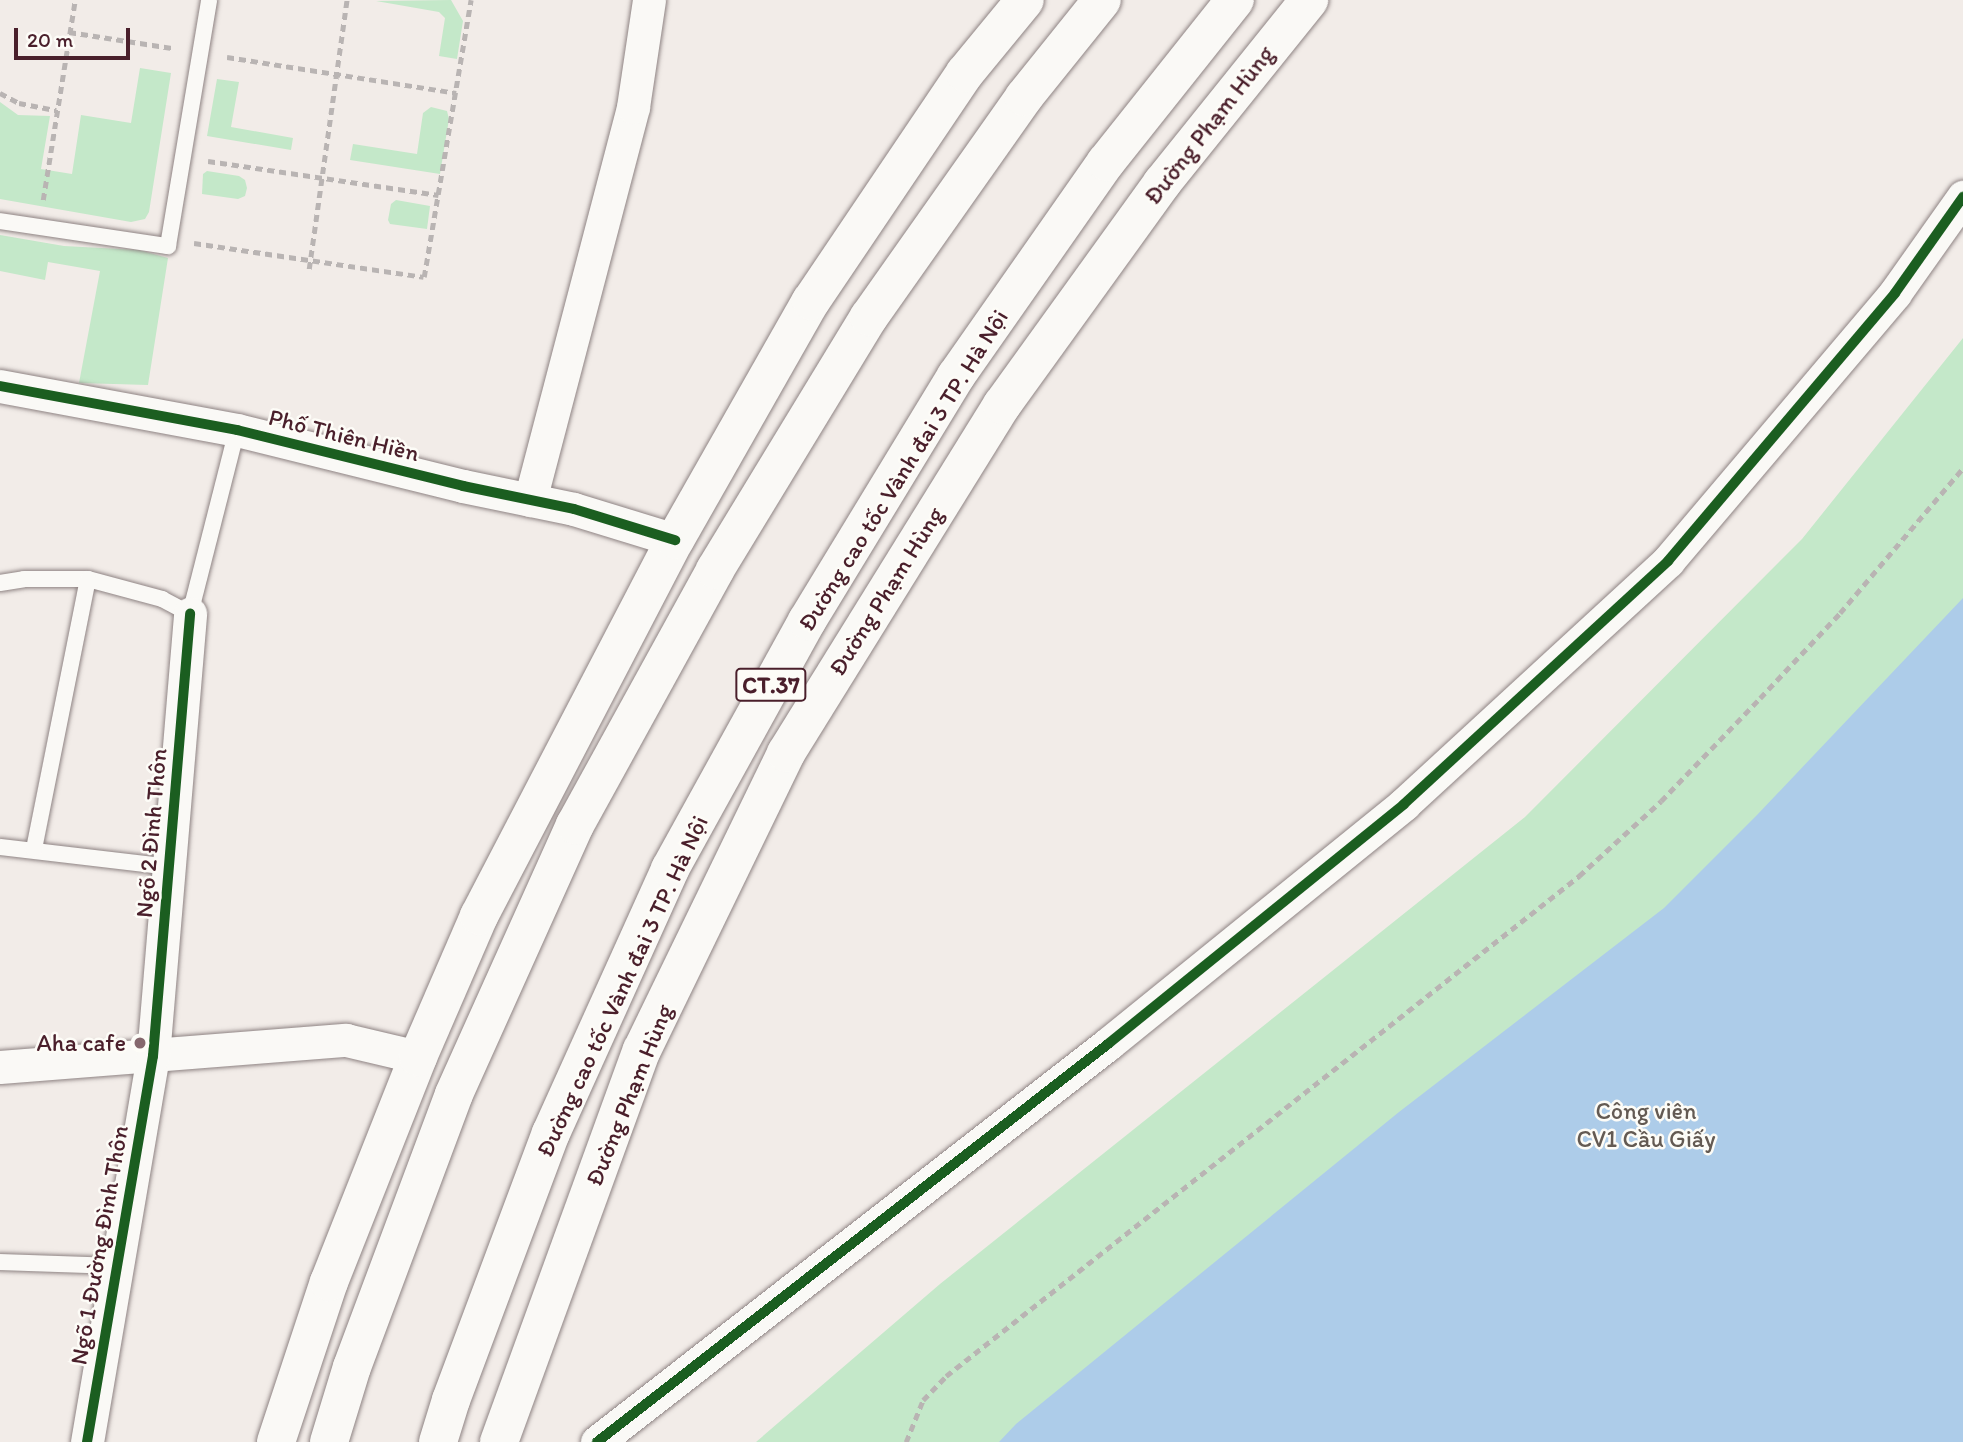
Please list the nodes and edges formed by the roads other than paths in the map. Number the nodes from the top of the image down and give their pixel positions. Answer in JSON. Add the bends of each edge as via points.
{"nodes":[{"id":1,"x":209,"y":0,"type":"edge"},
{"id":2,"x":649,"y":0,"type":"edge"},
{"id":3,"x":1025,"y":0,"type":"edge"},
{"id":4,"x":1102,"y":0,"type":"edge"},
{"id":5,"x":1236,"y":0,"type":"edge"},
{"id":6,"x":1309,"y":0,"type":"edge"},
{"id":7,"x":1963,"y":197,"type":"edge"},
{"id":8,"x":0,"y":221,"type":"edge"},
{"id":9,"x":0,"y":386,"type":"edge"},
{"id":10,"x":237,"y":430,"type":"junction"},
{"id":11,"x":530,"y":500,"type":"junction"},
{"id":12,"x":675,"y":540,"type":"junction"},
{"id":13,"x":88,"y":579,"type":"junction"},
{"id":14,"x":0,"y":583,"type":"edge"},
{"id":15,"x":190,"y":614,"type":"junction"},
{"id":16,"x":0,"y":847,"type":"edge"},
{"id":17,"x":34,"y":849,"type":"junction"},
{"id":18,"x":169,"y":867,"type":"junction"},
{"id":19,"x":153,"y":1056,"type":"junction"},
{"id":20,"x":418,"y":1057,"type":"junction"},
{"id":21,"x":0,"y":1067,"type":"edge"},
{"id":22,"x":0,"y":1262,"type":"edge"},
{"id":23,"x":116,"y":1266,"type":"junction"},
{"id":24,"x":87,"y":1442,"type":"edge"},
{"id":25,"x":276,"y":1442,"type":"edge"},
{"id":26,"x":330,"y":1442,"type":"edge"},
{"id":27,"x":438,"y":1442,"type":"edge"},
{"id":28,"x":499,"y":1442,"type":"edge"},
{"id":29,"x":597,"y":1442,"type":"edge"}],
"edges":[{"from":1,"to":8,"type":"lane","via":[[168,246]]},
{"from":2,"to":11,"type":"street","via":[[633,107]]},
{"from":3,"to":12,"type":"main road","via":[[965,74],[811,301]]},
{"from":4,"to":26,"type":"main road","via":[[1024,97],[869,317],[715,570],[575,825],[454,1094],[352,1367]]},
{"from":5,"to":27,"type":"main road","name":"Đường cao tốc Vành đai 3 TP. Hà Nội","number":"CT.37","via":[[1106,162],[956,376],[794,644],[670,869],[551,1133]]},
{"from":6,"to":28,"type":"main road","name":"Đường Phạm Hùng","via":[[1162,183],[1002,405],[786,753],[642,1050]]},
{"from":7,"to":29,"type":"street","via":[[1895,293],[1668,561],[1404,804],[1108,1044]]},
{"from":9,"to":10,"type":"street","name":"Phố Thiên Hiền"},
{"from":10,"to":11,"type":"street","name":"Phố Thiên Hiền"},
{"from":10,"to":15,"type":"lane"},
{"from":11,"to":12,"type":"street","name":"Phố Thiên Hiền"},
{"from":12,"to":20,"type":"main road","via":[[479,915]]},
{"from":13,"to":14,"type":"lane"},
{"from":13,"to":15,"type":"lane","via":[[162,599]]},
{"from":13,"to":17,"type":"lane"},
{"from":15,"to":18,"type":"street","name":"Ngõ 2 Đình Thôn"},
{"from":16,"to":17,"type":"lane"},
{"from":17,"to":18,"type":"lane"},
{"from":18,"to":19,"type":"street","name":"Ngõ 2 Đình Thôn"},
{"from":19,"to":20,"type":"street","via":[[346,1040]]},
{"from":19,"to":21,"type":"street"},
{"from":19,"to":23,"type":"street","name":"Ngõ 1 Đường Đình Thôn"},
{"from":20,"to":25,"type":"main road","via":[[329,1282]]},
{"from":22,"to":23,"type":"lane"},
{"from":23,"to":24,"type":"street","name":"Ngõ 1 Đường Đình Thôn"}]}
